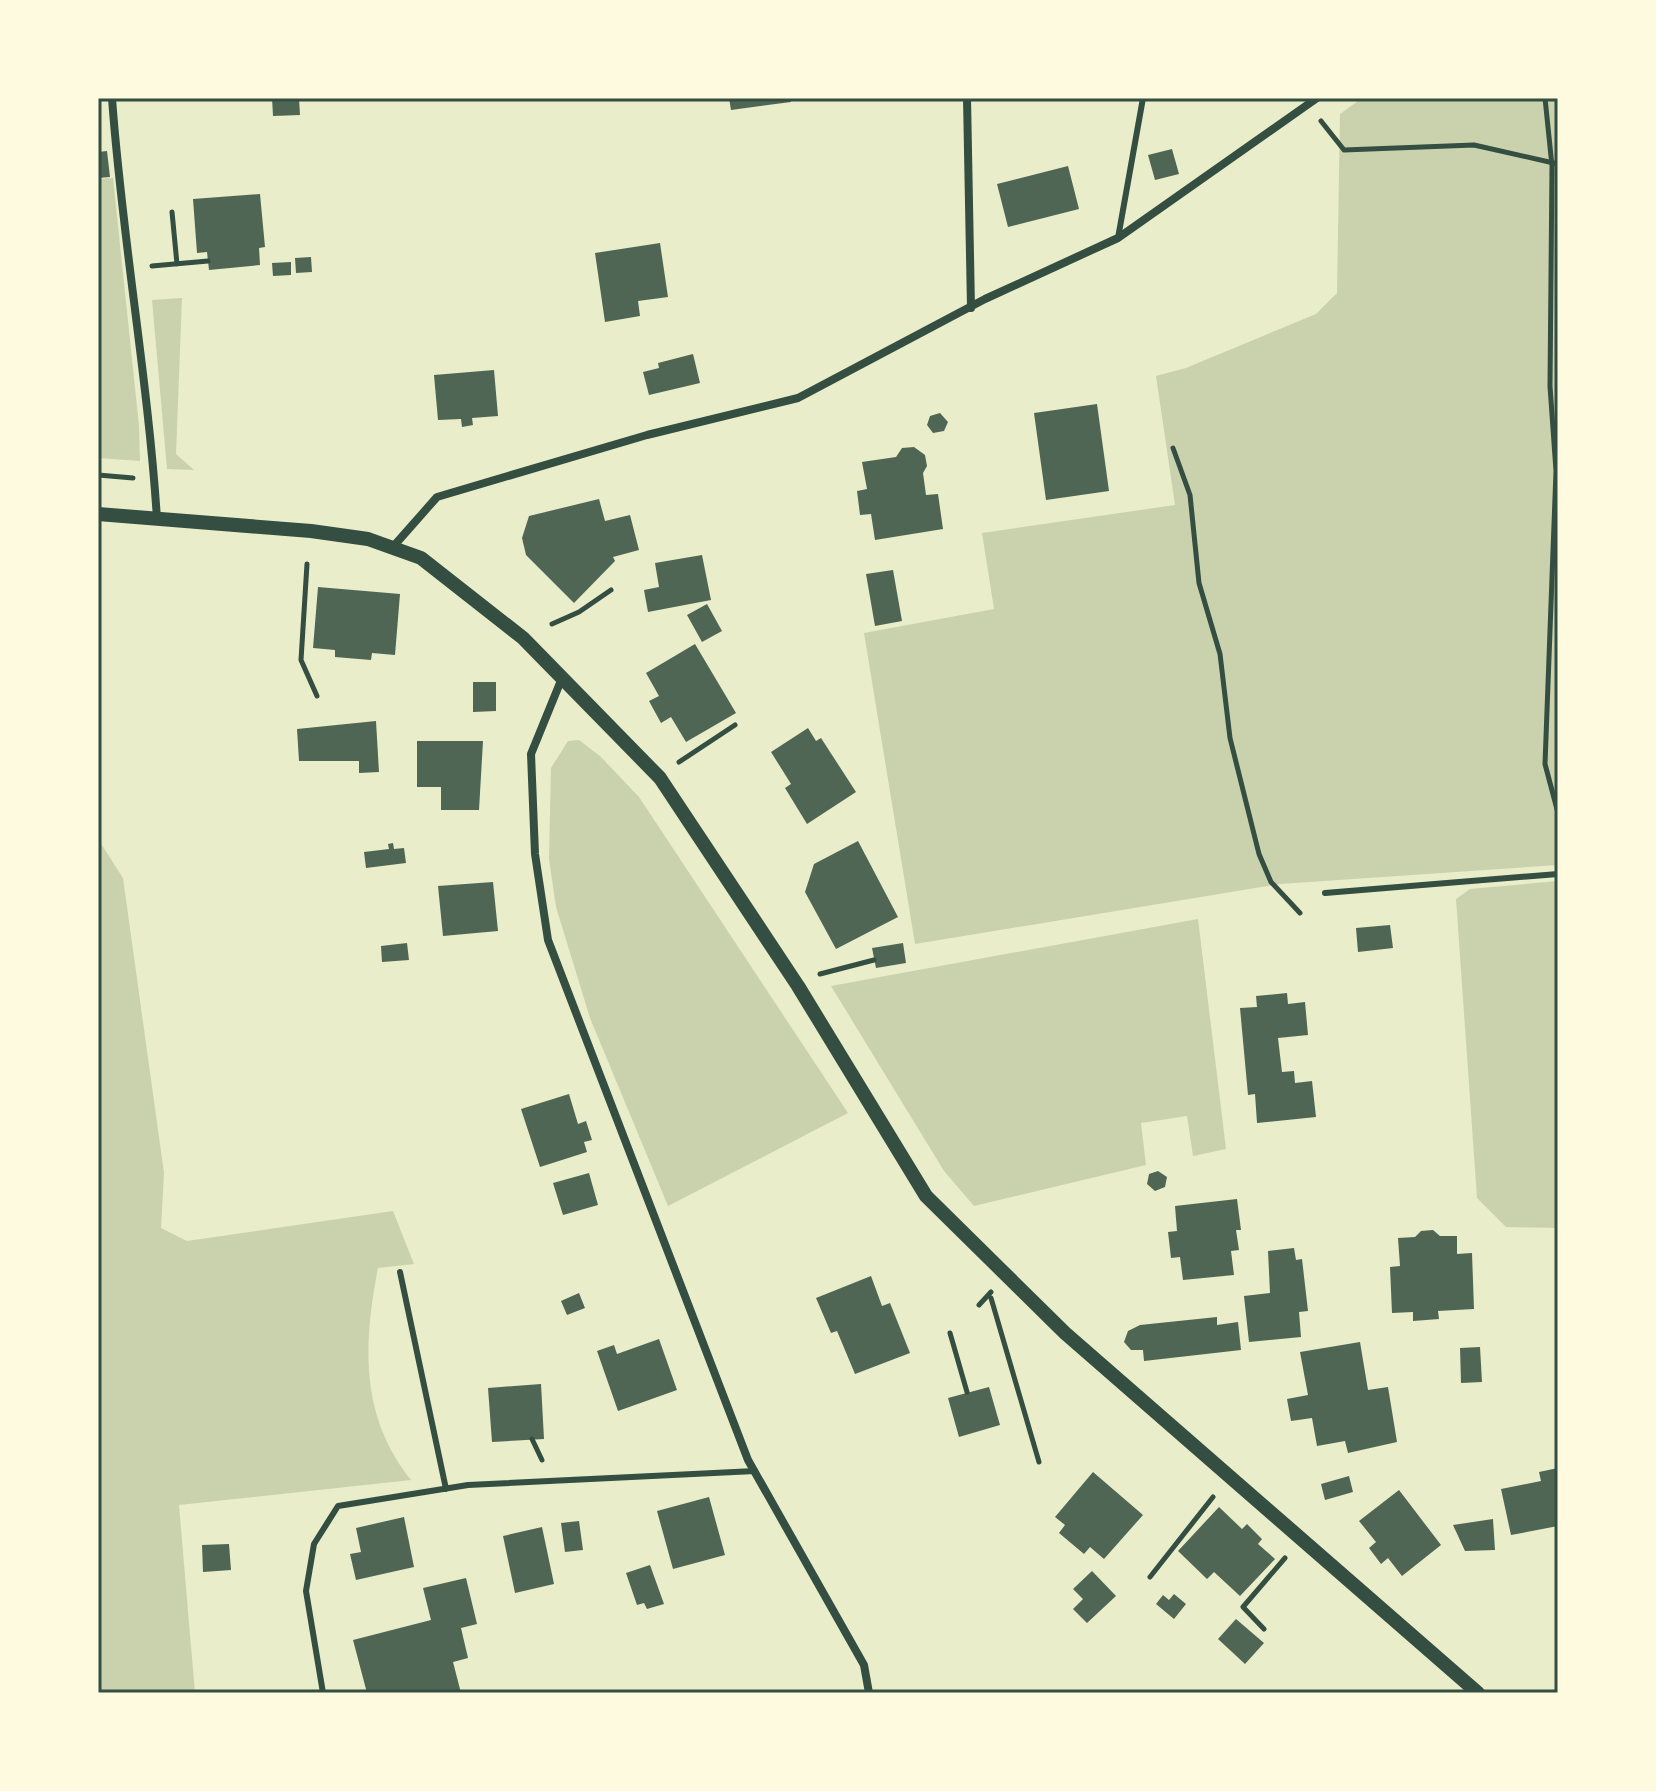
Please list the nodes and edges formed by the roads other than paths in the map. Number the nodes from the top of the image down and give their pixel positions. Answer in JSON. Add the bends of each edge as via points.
{"nodes":[{"id":1,"x":112,"y":98,"type":"edge"},
{"id":2,"x":967,"y":98,"type":"edge"},
{"id":3,"x":1143,"y":98,"type":"edge"},
{"id":4,"x":1317,"y":98,"type":"edge"},
{"id":5,"x":1118,"y":238,"type":"junction"},
{"id":6,"x":971,"y":308,"type":"junction"},
{"id":7,"x":98,"y":514,"type":"edge"},
{"id":8,"x":157,"y":519,"type":"junction"},
{"id":9,"x":392,"y":548,"type":"junction"},
{"id":10,"x":562,"y":678,"type":"junction"},
{"id":11,"x":1558,"y":874,"type":"edge"},
{"id":12,"x":1325,"y":893,"type":"dead end"},
{"id":13,"x":400,"y":1272,"type":"dead end"},
{"id":14,"x":755,"y":1471,"type":"junction"},
{"id":15,"x":446,"y":1489,"type":"junction"},
{"id":16,"x":323,"y":1693,"type":"edge"},
{"id":17,"x":869,"y":1693,"type":"edge"},
{"id":18,"x":1478,"y":1693,"type":"edge"}],
"edges":[{"from":1,"to":8,"type":"street","via":[[119,197],[151,420]]},
{"from":2,"to":6,"type":"street"},
{"from":3,"to":5,"type":"lane"},
{"from":4,"to":5,"type":"street"},
{"from":5,"to":6,"type":"street"},
{"from":6,"to":9,"type":"street","via":[[798,398],[647,435],[437,497]]},
{"from":7,"to":8,"type":"street"},
{"from":8,"to":9,"type":"street","via":[[311,531]]},
{"from":9,"to":10,"type":"street","via":[[421,558],[447,576],[523,638]]},
{"from":10,"to":14,"type":"street","via":[[531,754],[535,854],[548,940]]},
{"from":10,"to":18,"type":"street","via":[[660,778],[790,973],[926,1196],[1065,1333]]},
{"from":11,"to":12,"type":"lane"},
{"from":13,"to":15,"type":"lane"},
{"from":14,"to":15,"type":"lane"},
{"from":14,"to":17,"type":"street","via":[[864,1665]]},
{"from":15,"to":16,"type":"lane","via":[[338,1506],[314,1544],[306,1591]]}]}
